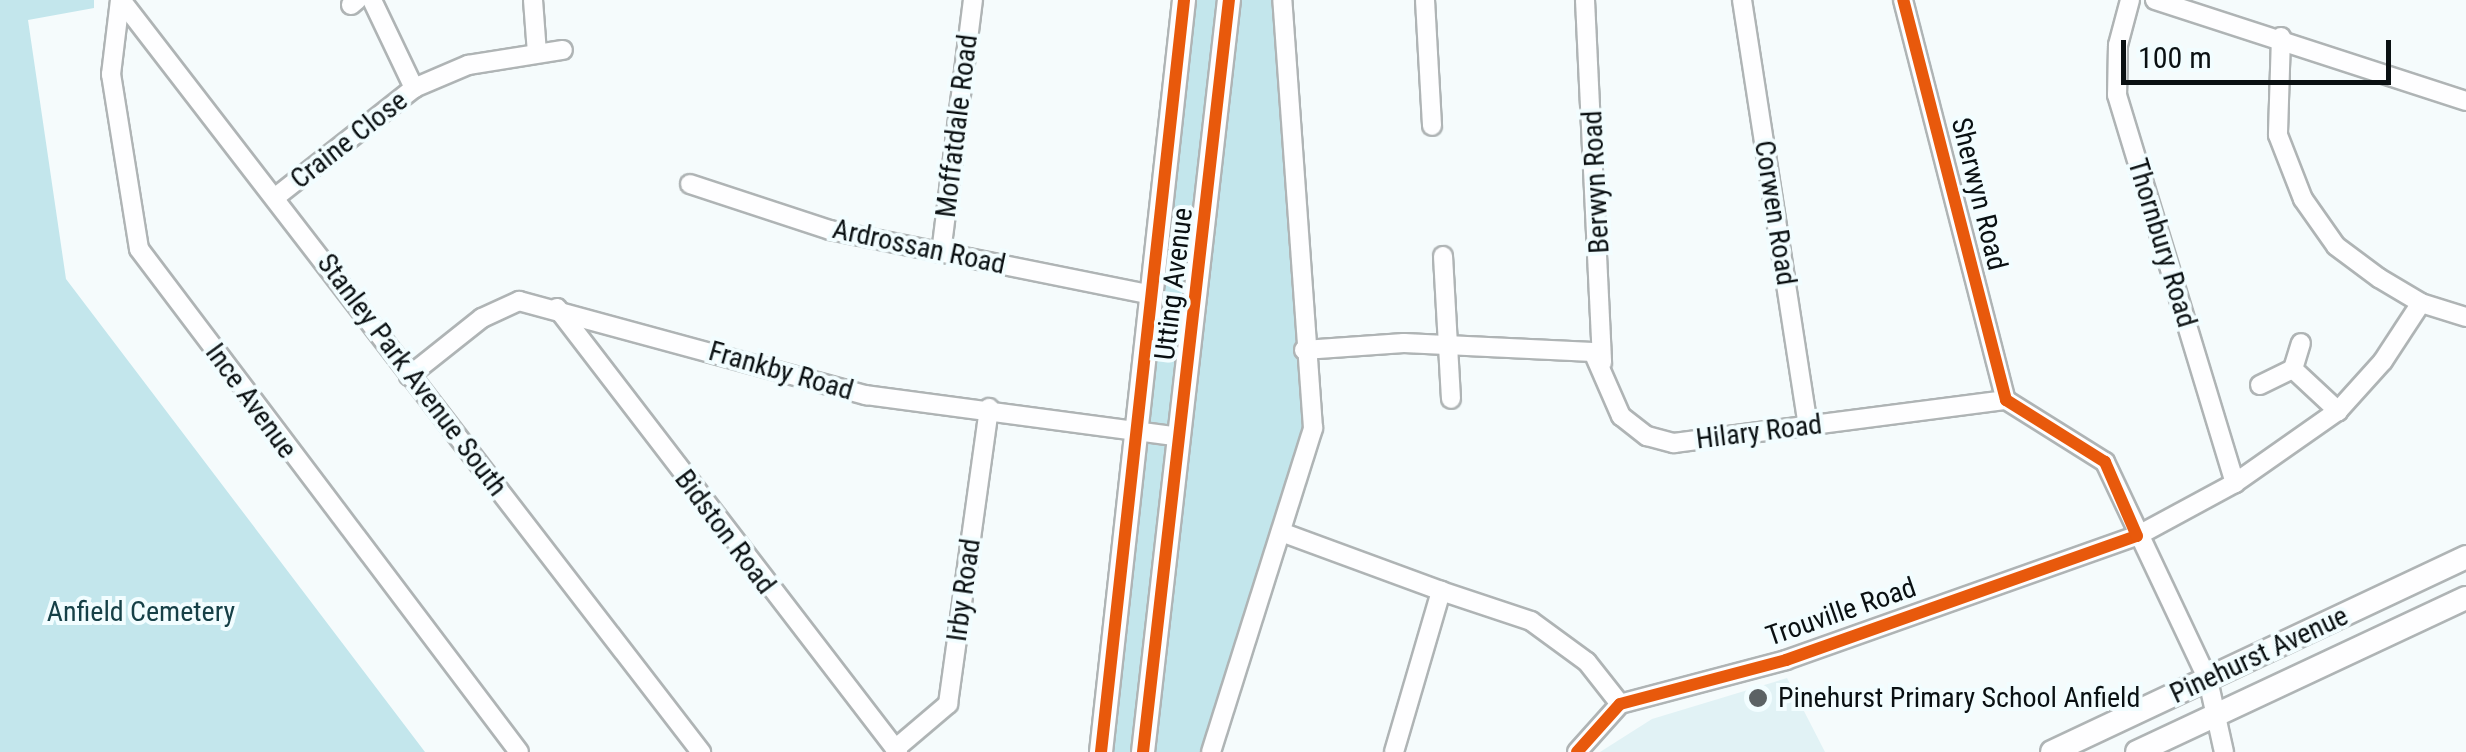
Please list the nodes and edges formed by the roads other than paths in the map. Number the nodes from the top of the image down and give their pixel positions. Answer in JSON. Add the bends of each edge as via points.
{"nodes":[{"id":1,"x":120,"y":0,"type":"edge"},
{"id":2,"x":372,"y":0,"type":"edge"},
{"id":3,"x":533,"y":0,"type":"edge"},
{"id":4,"x":973,"y":0,"type":"edge"},
{"id":5,"x":1184,"y":0,"type":"edge"},
{"id":6,"x":1228,"y":0,"type":"edge"},
{"id":7,"x":1282,"y":0,"type":"edge"},
{"id":8,"x":1425,"y":0,"type":"edge"},
{"id":9,"x":1585,"y":0,"type":"edge"},
{"id":10,"x":1742,"y":0,"type":"edge"},
{"id":11,"x":1903,"y":0,"type":"edge"},
{"id":12,"x":2130,"y":0,"type":"edge"},
{"id":13,"x":2155,"y":0,"type":"edge"},
{"id":14,"x":2281,"y":36,"type":"junction"},
{"id":15,"x":563,"y":50,"type":"dead end"},
{"id":16,"x":537,"y":53,"type":"junction"},
{"id":17,"x":414,"y":88,"type":"junction"},
{"id":18,"x":2466,"y":101,"type":"edge"},
{"id":19,"x":1432,"y":126,"type":"dead end"},
{"id":20,"x":690,"y":184,"type":"dead end"},
{"id":21,"x":278,"y":196,"type":"junction"},
{"id":22,"x":941,"y":252,"type":"junction"},
{"id":23,"x":1443,"y":256,"type":"dead end"},
{"id":24,"x":1151,"y":295,"type":"junction"},
{"id":25,"x":2421,"y":303,"type":"junction"},
{"id":26,"x":557,"y":308,"type":"junction"},
{"id":27,"x":2466,"y":317,"type":"edge"},
{"id":28,"x":2301,"y":342,"type":"dead end"},
{"id":29,"x":1450,"y":344,"type":"junction"},
{"id":30,"x":1304,"y":350,"type":"junction"},
{"id":31,"x":1602,"y":363,"type":"junction"},
{"id":32,"x":2293,"y":369,"type":"junction"},
{"id":33,"x":410,"y":376,"type":"junction"},
{"id":34,"x":2260,"y":384,"type":"dead end"},
{"id":35,"x":1451,"y":399,"type":"dead end"},
{"id":36,"x":2006,"y":400,"type":"junction"},
{"id":37,"x":989,"y":408,"type":"junction"},
{"id":38,"x":2338,"y":411,"type":"junction"},
{"id":39,"x":1808,"y":426,"type":"junction"},
{"id":40,"x":1137,"y":430,"type":"junction"},
{"id":41,"x":1180,"y":437,"type":"junction"},
{"id":42,"x":2236,"y":483,"type":"junction"},
{"id":43,"x":1281,"y":532,"type":"junction"},
{"id":44,"x":2137,"y":536,"type":"junction"},
{"id":45,"x":2466,"y":556,"type":"edge"},
{"id":46,"x":1441,"y":591,"type":"junction"},
{"id":47,"x":2466,"y":598,"type":"edge"},
{"id":48,"x":2208,"y":680,"type":"junction"},
{"id":49,"x":1620,"y":704,"type":"junction"},
{"id":50,"x":2212,"y":717,"type":"junction"},
{"id":51,"x":896,"y":751,"type":"edge"},
{"id":52,"x":518,"y":752,"type":"edge"},
{"id":53,"x":700,"y":752,"type":"edge"},
{"id":54,"x":1100,"y":752,"type":"edge"},
{"id":55,"x":1143,"y":752,"type":"edge"},
{"id":56,"x":1210,"y":752,"type":"edge"},
{"id":57,"x":1394,"y":752,"type":"edge"},
{"id":58,"x":1577,"y":752,"type":"edge"},
{"id":59,"x":2052,"y":752,"type":"edge"},
{"id":60,"x":2137,"y":752,"type":"edge"},
{"id":61,"x":2224,"y":752,"type":"edge"}],
"edges":[{"from":1,"to":21,"type":"street","name":"Stanley Park Avenue South"},
{"from":1,"to":52,"type":"street","name":"Ince Avenue","via":[[111,74],[139,250]]},
{"from":2,"to":17,"type":"street"},
{"from":3,"to":16,"type":"street"},
{"from":4,"to":22,"type":"street","name":"Moffatdale Road"},
{"from":5,"to":24,"type":"street","name":"Utting Avenue"},
{"from":6,"to":41,"type":"street","name":"Utting Avenue"},
{"from":7,"to":30,"type":"street"},
{"from":8,"to":19,"type":"street"},
{"from":9,"to":31,"type":"street","name":"Berwyn Road"},
{"from":10,"to":39,"type":"street","name":"Corwen Road"},
{"from":11,"to":36,"type":"street","name":"Sherwyn Road"},
{"from":12,"to":42,"type":"street","name":"Thornbury Road","via":[[2118,45],[2117,95]]},
{"from":13,"to":14,"type":"street"},
{"from":14,"to":18,"type":"street"},
{"from":14,"to":25,"type":"street","via":[[2278,136],[2302,199],[2336,246]]},
{"from":15,"to":16,"type":"street","name":"Craine Close"},
{"from":16,"to":17,"type":"street","name":"Craine Close","via":[[468,65]]},
{"from":17,"to":21,"type":"street","name":"Craine Close"},
{"from":20,"to":22,"type":"street","name":"Ardrossan Road","via":[[830,230]]},
{"from":21,"to":33,"type":"street","name":"Stanley Park Avenue South"},
{"from":22,"to":24,"type":"street","name":"Ardrossan Road"},
{"from":23,"to":29,"type":"street"},
{"from":24,"to":40,"type":"street","name":"Utting Avenue"},
{"from":25,"to":27,"type":"street"},
{"from":25,"to":38,"type":"street","name":"Trouville Road","via":[[2383,362]]},
{"from":26,"to":33,"type":"street","name":"Frankby Road","via":[[518,301],[482,318]]},
{"from":26,"to":37,"type":"street","name":"Frankby Road","via":[[866,395]]},
{"from":26,"to":51,"type":"street","name":"Bidston Road"},
{"from":28,"to":32,"type":"street"},
{"from":29,"to":30,"type":"street"},
{"from":29,"to":31,"type":"street","via":[[1593,352]]},
{"from":29,"to":35,"type":"street"},
{"from":30,"to":43,"type":"street","via":[[1312,428]]},
{"from":31,"to":39,"type":"street","name":"Hilary Road","via":[[1621,416],[1647,436],[1674,443]]},
{"from":32,"to":34,"type":"street"},
{"from":32,"to":38,"type":"street"},
{"from":33,"to":53,"type":"street","name":"Stanley Park Avenue South"},
{"from":36,"to":39,"type":"street","name":"Hilary Road"},
{"from":36,"to":44,"type":"street","via":[[2105,462]]},
{"from":37,"to":40,"type":"street","name":"Frankby Road"},
{"from":37,"to":51,"type":"street","name":"Irby Road","via":[[948,704]]},
{"from":38,"to":42,"type":"street","name":"Trouville Road"},
{"from":40,"to":41,"type":"street","name":"Frankby Road"},
{"from":40,"to":54,"type":"street","name":"Utting Avenue"},
{"from":41,"to":55,"type":"street","name":"Utting Avenue"},
{"from":42,"to":44,"type":"street","name":"Trouville Road"},
{"from":43,"to":46,"type":"street"},
{"from":43,"to":56,"type":"street"},
{"from":44,"to":48,"type":"street"},
{"from":44,"to":49,"type":"street","name":"Trouville Road","via":[[1786,660]]},
{"from":45,"to":48,"type":"street","name":"Pinehurst Avenue"},
{"from":46,"to":49,"type":"street","via":[[1530,621],[1588,662]]},
{"from":46,"to":57,"type":"street"},
{"from":47,"to":50,"type":"street","name":"Pinehurst Avenue"},
{"from":48,"to":50,"type":"street"},
{"from":48,"to":59,"type":"street","name":"Pinehurst Avenue"},
{"from":49,"to":58,"type":"street"},
{"from":50,"to":60,"type":"street","name":"Pinehurst Avenue"},
{"from":50,"to":61,"type":"street"}]}
